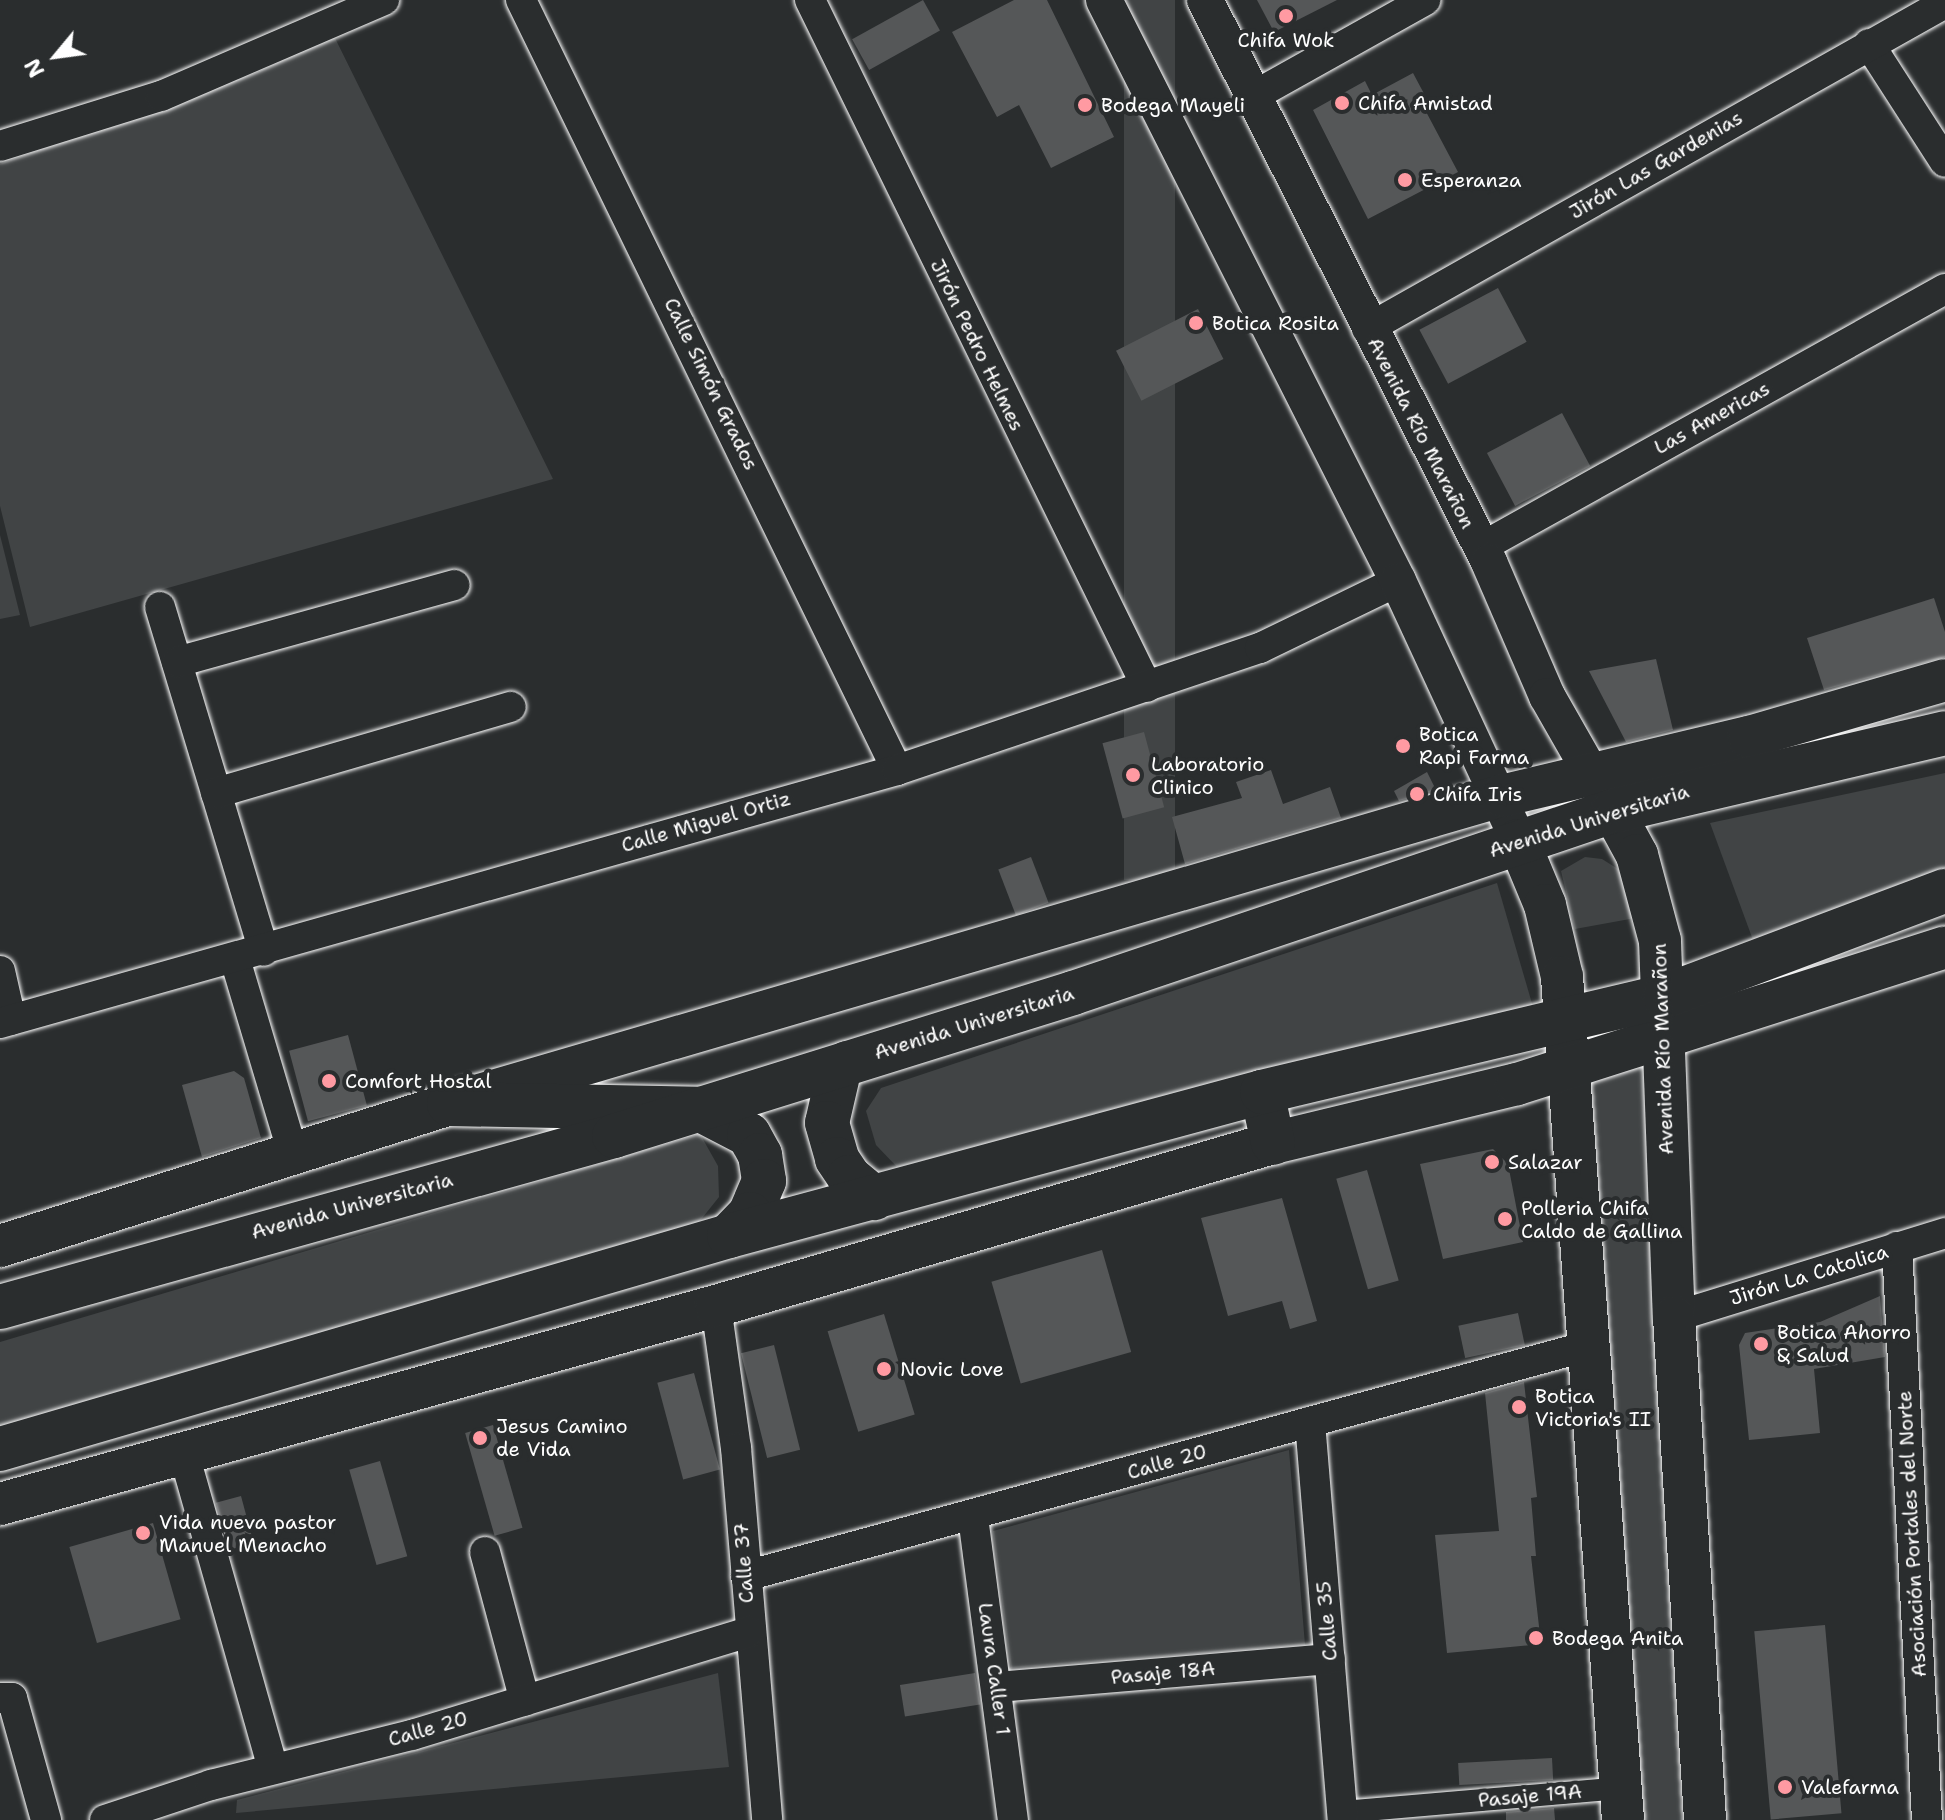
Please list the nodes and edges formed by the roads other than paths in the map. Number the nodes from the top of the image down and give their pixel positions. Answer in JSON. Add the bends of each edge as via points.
{"nodes":[{"id":1,"x":384,"y":0,"type":"edge"},
{"id":2,"x":521,"y":0,"type":"edge"},
{"id":3,"x":810,"y":0,"type":"edge"},
{"id":4,"x":1104,"y":0,"type":"edge"},
{"id":5,"x":1205,"y":0,"type":"edge"},
{"id":6,"x":1425,"y":0,"type":"edge"},
{"id":7,"x":1945,"y":3,"type":"edge"},
{"id":8,"x":1869,"y":44,"type":"junction"},
{"id":9,"x":1250,"y":98,"type":"junction"},
{"id":10,"x":0,"y":146,"type":"edge"},
{"id":11,"x":1945,"y":162,"type":"edge"},
{"id":12,"x":1945,"y":289,"type":"edge"},
{"id":13,"x":1367,"y":329,"type":"junction"},
{"id":14,"x":1480,"y":548,"type":"junction"},
{"id":15,"x":1398,"y":581,"type":"junction"},
{"id":16,"x":455,"y":585,"type":"dead end"},
{"id":17,"x":160,"y":607,"type":"dead end"},
{"id":18,"x":177,"y":662,"type":"junction"},
{"id":19,"x":1945,"y":680,"type":"edge"},
{"id":20,"x":1147,"y":687,"type":"junction"},
{"id":21,"x":511,"y":707,"type":"dead end"},
{"id":22,"x":1945,"y":733,"type":"edge"},
{"id":23,"x":897,"y":770,"type":"junction"},
{"id":24,"x":1589,"y":771,"type":"junction"},
{"id":25,"x":216,"y":793,"type":"junction"},
{"id":26,"x":1501,"y":796,"type":"junction"},
{"id":27,"x":1613,"y":811,"type":"junction"},
{"id":28,"x":1518,"y":840,"type":"junction"},
{"id":29,"x":1945,"y":891,"type":"edge"},
{"id":30,"x":1945,"y":947,"type":"edge"},
{"id":31,"x":249,"y":955,"type":"junction"},
{"id":32,"x":0,"y":971,"type":"edge"},
{"id":33,"x":1664,"y":1016,"type":"junction"},
{"id":34,"x":6,"y":1021,"type":"edge"},
{"id":35,"x":1564,"y":1021,"type":"junction"},
{"id":36,"x":847,"y":1063,"type":"junction"},
{"id":37,"x":1568,"y":1067,"type":"junction"},
{"id":38,"x":1262,"y":1092,"type":"junction"},
{"id":39,"x":449,"y":1104,"type":"junction"},
{"id":40,"x":699,"y":1109,"type":"junction"},
{"id":41,"x":1273,"y":1143,"type":"junction"},
{"id":42,"x":293,"y":1153,"type":"junction"},
{"id":43,"x":874,"y":1198,"type":"junction"},
{"id":44,"x":1945,"y":1233,"type":"edge"},
{"id":45,"x":729,"y":1236,"type":"junction"},
{"id":46,"x":0,"y":1246,"type":"edge"},
{"id":47,"x":1897,"y":1247,"type":"junction"},
{"id":48,"x":716,"y":1306,"type":"junction"},
{"id":49,"x":0,"y":1307,"type":"edge"},
{"id":50,"x":1674,"y":1317,"type":"junction"},
{"id":51,"x":1588,"y":1346,"type":"junction"},
{"id":52,"x":1310,"y":1422,"type":"junction"},
{"id":53,"x":0,"y":1449,"type":"edge"},
{"id":54,"x":184,"y":1454,"type":"junction"},
{"id":55,"x":0,"y":1504,"type":"edge"},
{"id":56,"x":973,"y":1517,"type":"junction"},
{"id":57,"x":485,"y":1552,"type":"dead end"},
{"id":58,"x":746,"y":1576,"type":"junction"},
{"id":59,"x":749,"y":1632,"type":"junction"},
{"id":60,"x":1330,"y":1659,"type":"junction"},
{"id":61,"x":997,"y":1687,"type":"junction"},
{"id":62,"x":0,"y":1698,"type":"edge"},
{"id":63,"x":525,"y":1701,"type":"junction"},
{"id":64,"x":273,"y":1769,"type":"junction"},
{"id":65,"x":1622,"y":1804,"type":"edge"},
{"id":66,"x":1343,"y":1816,"type":"edge"},
{"id":67,"x":46,"y":1820,"type":"edge"},
{"id":68,"x":105,"y":1820,"type":"edge"},
{"id":69,"x":767,"y":1820,"type":"edge"},
{"id":70,"x":1013,"y":1820,"type":"edge"},
{"id":71,"x":1705,"y":1820,"type":"edge"},
{"id":72,"x":1927,"y":1820,"type":"edge"}],
"edges":[{"from":1,"to":10,"type":"street","via":[[161,96]]},
{"from":2,"to":23,"type":"street","name":"Calle Simón Grados"},
{"from":3,"to":20,"type":"street","name":"Jirón Pedro Helmes"},
{"from":4,"to":15,"type":"street"},
{"from":5,"to":9,"type":"street","name":"Avenida Río Marañon"},
{"from":6,"to":9,"type":"street"},
{"from":7,"to":8,"type":"street","name":"Jirón Las Gardenias"},
{"from":8,"to":11,"type":"street"},
{"from":8,"to":13,"type":"street","name":"Jirón Las Gardenias"},
{"from":9,"to":13,"type":"street","name":"Avenida Río Marañon"},
{"from":12,"to":14,"type":"street","name":"Las Americas"},
{"from":13,"to":14,"type":"street","name":"Avenida Río Marañon"},
{"from":14,"to":24,"type":"street","name":"Avenida Río Marañon","via":[[1547,696]]},
{"from":15,"to":20,"type":"street","name":"Calle Miguel Ortiz","via":[[1260,648]]},
{"from":15,"to":26,"type":"street"},
{"from":16,"to":18,"type":"street"},
{"from":17,"to":18,"type":"street"},
{"from":18,"to":25,"type":"street"},
{"from":19,"to":24,"type":"main road","name":"Avenida Universitaria","via":[[1749,737]]},
{"from":20,"to":23,"type":"street","name":"Calle Miguel Ortiz"},
{"from":21,"to":25,"type":"street"},
{"from":22,"to":27,"type":"main road","name":"Avenida Universitaria"},
{"from":23,"to":31,"type":"street","name":"Calle Miguel Ortiz"},
{"from":24,"to":26,"type":"main road","name":"Avenida Universitaria"},
{"from":24,"to":27,"type":"street","name":"Avenida Río Marañon"},
{"from":25,"to":31,"type":"street"},
{"from":26,"to":28,"type":"street"},
{"from":26,"to":39,"type":"main road","name":"Avenida Universitaria"},
{"from":27,"to":28,"type":"main road","name":"Avenida Universitaria"},
{"from":27,"to":33,"type":"main road","name":"Avenida Río Marañon","via":[[1637,855],[1654,905]]},
{"from":28,"to":35,"type":"main road","via":[[1545,905],[1562,977]]},
{"from":28,"to":36,"type":"main road","name":"Avenida Universitaria","via":[[1073,993]]},
{"from":29,"to":33,"type":"main road"},
{"from":30,"to":33,"type":"main road"},
{"from":31,"to":34,"type":"street","name":"Calle Miguel Ortiz"},
{"from":31,"to":42,"type":"street"},
{"from":32,"to":34,"type":"street"},
{"from":33,"to":35,"type":"main road"},
{"from":33,"to":37,"type":"main road"},
{"from":33,"to":50,"type":"main road","name":"Avenida Río Marañon"},
{"from":35,"to":37,"type":"main road"},
{"from":35,"to":38,"type":"main road"},
{"from":36,"to":40,"type":"main road","name":"Avenida Universitaria"},
{"from":36,"to":43,"type":"main road","via":[[839,1071],[827,1123],[837,1159]]},
{"from":37,"to":41,"type":"main road"},
{"from":37,"to":51,"type":"main road"},
{"from":38,"to":41,"type":"main road"},
{"from":38,"to":43,"type":"main road"},
{"from":39,"to":40,"type":"main road"},
{"from":39,"to":42,"type":"main road","name":"Avenida Universitaria"},
{"from":40,"to":45,"type":"main road","via":[[749,1135],[760,1155],[764,1181],[750,1214]]},
{"from":40,"to":49,"type":"main road","name":"Avenida Universitaria"},
{"from":41,"to":48,"type":"main road"},
{"from":42,"to":46,"type":"main road","name":"Avenida Universitaria"},
{"from":43,"to":45,"type":"main road"},
{"from":44,"to":47,"type":"street","name":"Jirón La Catolica"},
{"from":45,"to":53,"type":"main road"},
{"from":47,"to":50,"type":"street","name":"Jirón La Catolica"},
{"from":47,"to":72,"type":"street","name":"Asociación Portales del Norte"},
{"from":48,"to":54,"type":"main road"},
{"from":48,"to":58,"type":"street","name":"Calle 37"},
{"from":50,"to":71,"type":"main road","name":"Avenida Río Marañon"},
{"from":51,"to":52,"type":"street","name":"Calle 20"},
{"from":51,"to":65,"type":"main road"},
{"from":52,"to":56,"type":"street","name":"Calle 20"},
{"from":52,"to":60,"type":"street","name":"Calle 35"},
{"from":54,"to":55,"type":"main road"},
{"from":54,"to":64,"type":"street"},
{"from":56,"to":58,"type":"street","name":"Calle 20"},
{"from":56,"to":61,"type":"street","name":"Laura Caller 1"},
{"from":57,"to":63,"type":"street"},
{"from":58,"to":59,"type":"street","name":"Calle 37"},
{"from":59,"to":63,"type":"street","name":"Calle 20"},
{"from":59,"to":69,"type":"street","name":"Calle 37"},
{"from":60,"to":61,"type":"street","name":"Pasaje 18A"},
{"from":60,"to":66,"type":"street","name":"Calle 35"},
{"from":61,"to":70,"type":"street","name":"Laura Caller 1"},
{"from":62,"to":67,"type":"street","via":[[12,1698],[26,1733]]},
{"from":63,"to":64,"type":"street","name":"Calle 20"},
{"from":64,"to":68,"type":"street","name":"Calle 20"},
{"from":65,"to":66,"type":"street","name":"Pasaje 19A"}]}
